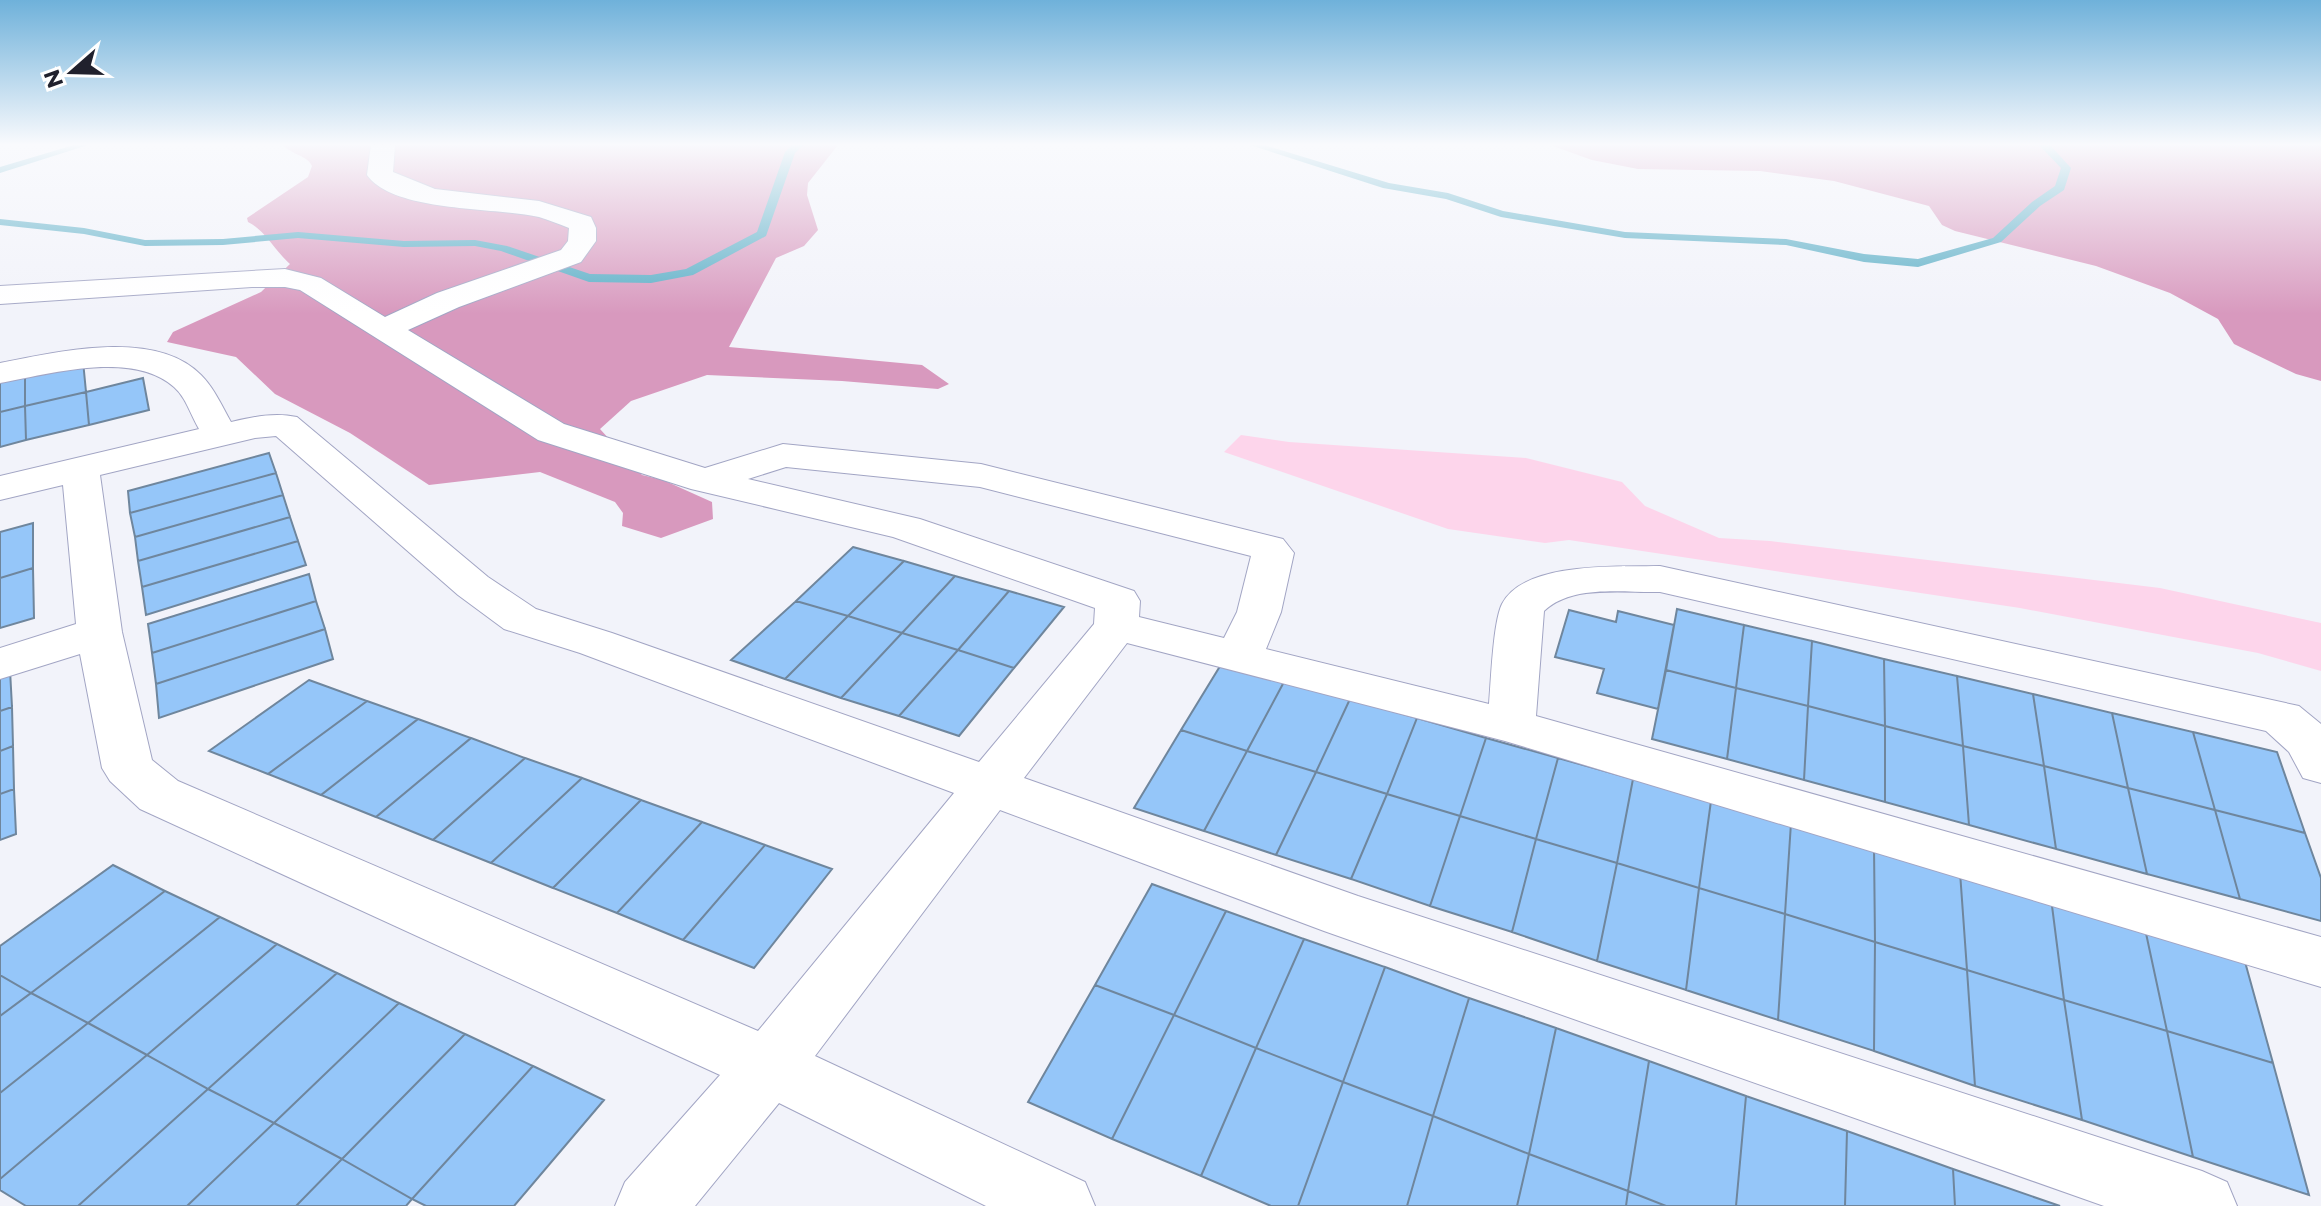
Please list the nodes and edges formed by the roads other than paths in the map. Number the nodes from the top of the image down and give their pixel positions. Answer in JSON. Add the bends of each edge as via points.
{"nodes":[{"id":1,"x":477,"y":201,"type":"edge"},
{"id":2,"x":0,"y":295,"type":"edge"},
{"id":3,"x":384,"y":329,"type":"junction"},
{"id":4,"x":0,"y":373,"type":"edge"},
{"id":5,"x":220,"y":435,"type":"junction"},
{"id":6,"x":80,"y":468,"type":"junction"},
{"id":7,"x":705,"y":481,"type":"junction"},
{"id":8,"x":0,"y":488,"type":"edge"},
{"id":9,"x":1116,"y":626,"type":"junction"},
{"id":10,"x":99,"y":632,"type":"junction"},
{"id":11,"x":1239,"y":657,"type":"junction"},
{"id":12,"x":0,"y":664,"type":"edge"},
{"id":13,"x":1511,"y":726,"type":"junction"},
{"id":14,"x":2321,"y":765,"type":"edge"},
{"id":15,"x":990,"y":786,"type":"junction"},
{"id":16,"x":2321,"y":962,"type":"edge"},
{"id":17,"x":769,"y":1066,"type":"junction"},
{"id":18,"x":650,"y":1206,"type":"edge"},
{"id":19,"x":1060,"y":1206,"type":"edge"},
{"id":20,"x":2202,"y":1206,"type":"edge"}],
"edges":[{"from":1,"to":3,"type":"street","via":[[540,210],[581,223],[581,247],[541,269],[448,300]]},
{"from":2,"to":3,"type":"street","via":[[285,278],[310,284]]},
{"from":3,"to":7,"type":"street","via":[[551,432]]},
{"from":4,"to":5,"type":"street","via":[[86,358],[159,362],[187,381]]},
{"from":5,"to":6,"type":"street"},
{"from":5,"to":15,"type":"street","via":[[284,425],[473,586],[520,619]]},
{"from":6,"to":8,"type":"street"},
{"from":6,"to":10,"type":"street"},
{"from":7,"to":9,"type":"street","via":[[906,528],[1118,601]]},
{"from":7,"to":11,"type":"street","via":[[783,455],[966,474],[1268,548],[1273,553],[1259,612]]},
{"from":9,"to":11,"type":"street"},
{"from":9,"to":15,"type":"street"},
{"from":10,"to":12,"type":"street"},
{"from":10,"to":17,"type":"street","via":[[128,768],[159,795]]},
{"from":11,"to":13,"type":"street"},
{"from":13,"to":14,"type":"street","via":[[1522,607],[1531,596],[1559,584],[1660,579],[2282,718],[2310,742]]},
{"from":13,"to":16,"type":"street"},
{"from":15,"to":17,"type":"street"},
{"from":15,"to":20,"type":"street","via":[[1344,915]]},
{"from":17,"to":18,"type":"street"},
{"from":17,"to":19,"type":"street"}]}
